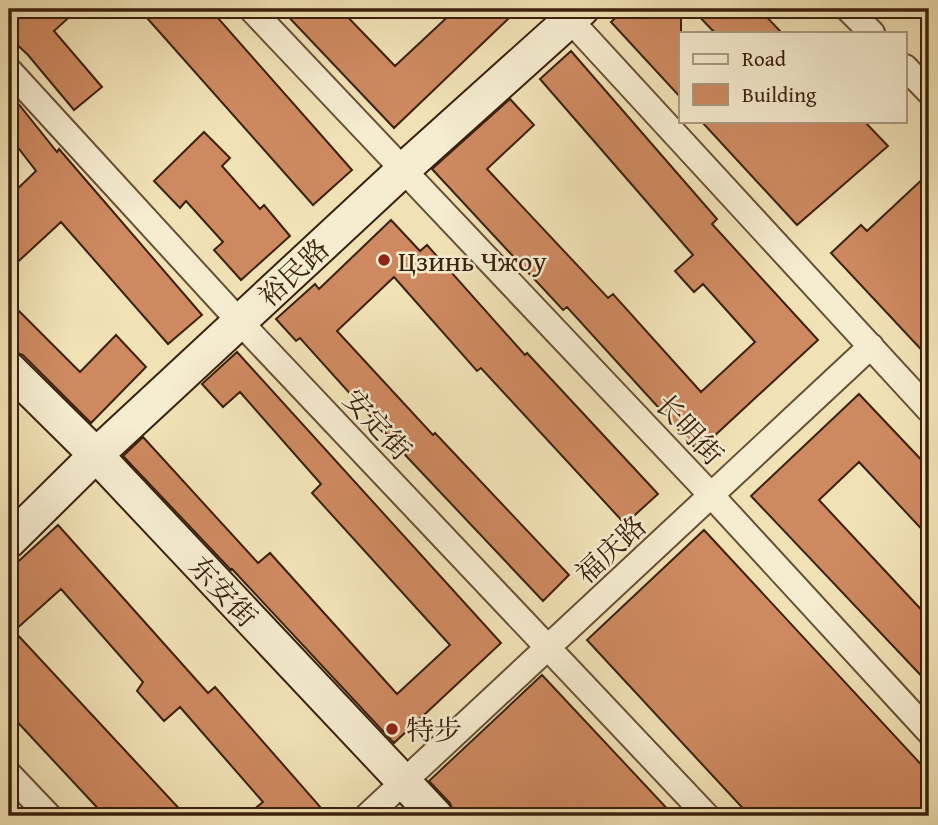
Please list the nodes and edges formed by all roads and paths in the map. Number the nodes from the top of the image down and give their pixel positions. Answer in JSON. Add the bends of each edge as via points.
{"nodes":[{"id":1,"x":251,"y":9,"type":"edge"},
{"id":2,"x":848,"y":9,"type":"edge"},
{"id":3,"x":571,"y":13,"type":"edge"},
{"id":4,"x":871,"y":32,"type":"edge"},
{"id":5,"x":906,"y":68,"type":"edge"},
{"id":6,"x":9,"y":70,"type":"edge"},
{"id":7,"x":929,"y":92,"type":"edge"},
{"id":8,"x":404,"y":169,"type":"junction"},
{"id":9,"x":240,"y":322,"type":"junction"},
{"id":10,"x":871,"y":346,"type":"junction"},
{"id":11,"x":9,"y":369,"type":"edge"},
{"id":12,"x":9,"y":398,"type":"edge"},
{"id":13,"x":929,"y":410,"type":"edge"},
{"id":14,"x":90,"y":462,"type":"junction"},
{"id":15,"x":711,"y":495,"type":"junction"},
{"id":16,"x":9,"y":541,"type":"edge"},
{"id":17,"x":547,"y":647,"type":"junction"},
{"id":18,"x":929,"y":732,"type":"edge"},
{"id":19,"x":9,"y":774,"type":"edge"},
{"id":20,"x":392,"y":802,"type":"edge"},
{"id":21,"x":49,"y":816,"type":"edge"},
{"id":22,"x":436,"y":816,"type":"edge"},
{"id":23,"x":707,"y":816,"type":"edge"}],
"edges":[{"from":1,"to":8,"type":"street","name":"长明街"},
{"from":2,"to":4,"type":"street"},
{"from":3,"to":8,"type":"street","name":"裕民路"},
{"from":3,"to":10,"type":"street"},
{"from":5,"to":7,"type":"street"},
{"from":6,"to":9,"type":"street","name":"安定街"},
{"from":8,"to":9,"type":"street","name":"裕民路"},
{"from":8,"to":15,"type":"street","name":"长明街"},
{"from":9,"to":14,"type":"street","name":"裕民路"},
{"from":9,"to":17,"type":"street","name":"安定街"},
{"from":10,"to":13,"type":"street"},
{"from":10,"to":15,"type":"street","name":"福庆路"},
{"from":11,"to":14,"type":"street","name":"东安街"},
{"from":12,"to":14,"type":"street","name":"东安街"},
{"from":14,"to":16,"type":"street","name":"裕民路"},
{"from":14,"to":20,"type":"street","name":"东安街"},
{"from":15,"to":17,"type":"street","name":"福庆路"},
{"from":15,"to":18,"type":"street","name":"长明街"},
{"from":17,"to":20,"type":"street","name":"福庆路"},
{"from":17,"to":23,"type":"street","name":"安定街"},
{"from":19,"to":21,"type":"street"},
{"from":20,"to":22,"type":"street","name":"东安街"}]}
